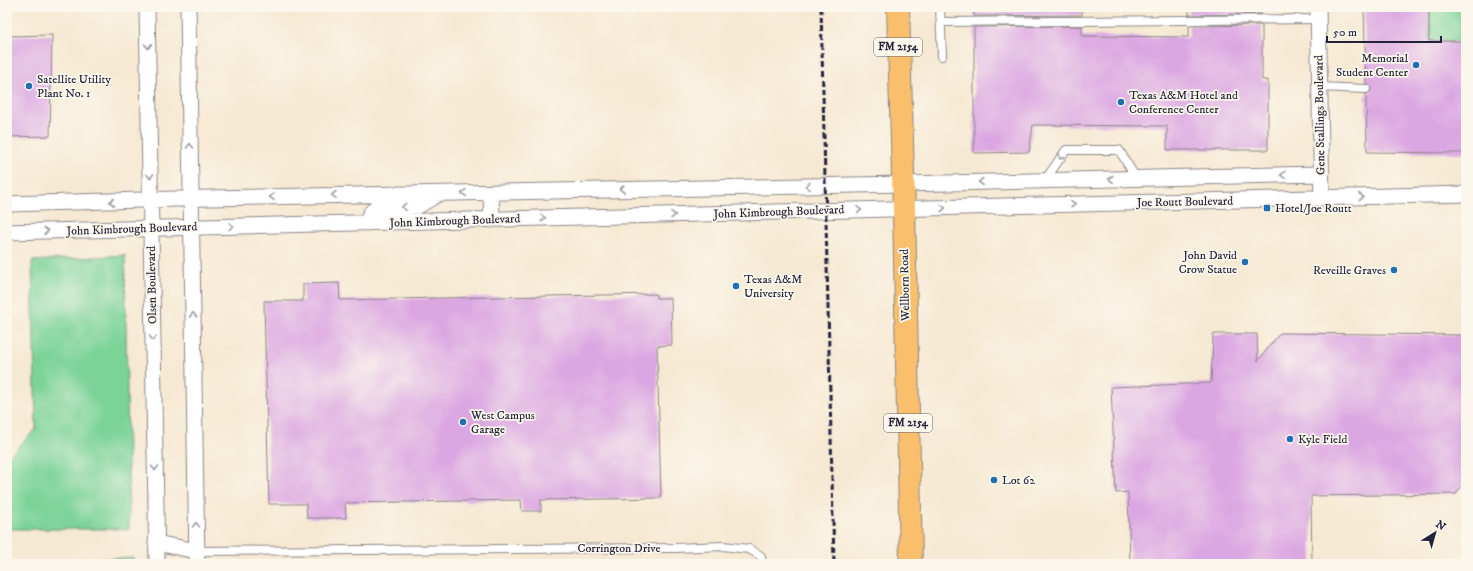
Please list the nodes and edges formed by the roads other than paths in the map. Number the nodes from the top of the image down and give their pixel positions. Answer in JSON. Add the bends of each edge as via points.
{"nodes":[{"id":1,"x":147,"y":7,"type":"edge"},
{"id":2,"x":188,"y":7,"type":"edge"},
{"id":3,"x":898,"y":7,"type":"edge"},
{"id":4,"x":940,"y":7,"type":"edge"},
{"id":5,"x":1318,"y":13,"type":"edge"},
{"id":6,"x":941,"y":22,"type":"junction"},
{"id":7,"x":942,"y":56,"type":"dead end"},
{"id":8,"x":1320,"y":87,"type":"junction"},
{"id":9,"x":1366,"y":89,"type":"dead end"},
{"id":10,"x":1322,"y":174,"type":"junction"},
{"id":11,"x":1136,"y":178,"type":"junction"},
{"id":12,"x":1045,"y":180,"type":"junction"},
{"id":13,"x":903,"y":184,"type":"junction"},
{"id":14,"x":491,"y":192,"type":"junction"},
{"id":15,"x":439,"y":194,"type":"junction"},
{"id":16,"x":1466,"y":194,"type":"edge"},
{"id":17,"x":1322,"y":198,"type":"junction"},
{"id":18,"x":191,"y":199,"type":"junction"},
{"id":19,"x":151,"y":200,"type":"junction"},
{"id":20,"x":1138,"y":203,"type":"junction"},
{"id":21,"x":7,"y":204,"type":"edge"},
{"id":22,"x":1045,"y":205,"type":"junction"},
{"id":23,"x":904,"y":209,"type":"junction"},
{"id":24,"x":492,"y":220,"type":"junction"},
{"id":25,"x":368,"y":223,"type":"junction"},
{"id":26,"x":192,"y":227,"type":"junction"},
{"id":27,"x":151,"y":229,"type":"junction"},
{"id":28,"x":7,"y":232,"type":"edge"},
{"id":29,"x":156,"y":543,"type":"junction"},
{"id":30,"x":197,"y":557,"type":"edge"},
{"id":31,"x":157,"y":564,"type":"edge"},
{"id":32,"x":762,"y":564,"type":"edge"},
{"id":33,"x":911,"y":564,"type":"edge"}],
"edges":[{"from":1,"to":19,"type":"street","name":"Olsen Boulevard","one_way":true},
{"from":18,"to":2,"type":"street","one_way":true},
{"from":3,"to":13,"type":"main road","name":"Wellborn Road","number":"FM 2154"},
{"from":4,"to":6,"type":"lane"},
{"from":5,"to":6,"type":"lane"},
{"from":5,"to":8,"type":"street","name":"Gene Stallings Boulevard"},
{"from":6,"to":7,"type":"lane"},
{"from":8,"to":9,"type":"lane"},
{"from":8,"to":10,"type":"street","name":"Gene Stallings Boulevard"},
{"from":10,"to":11,"type":"street","name":"Joe Routt Boulevard","one_way":true},
{"from":10,"to":17,"type":"street","name":"Gene Stallings Boulevard"},
{"from":11,"to":12,"type":"street","name":"Joe Routt Boulevard","one_way":true},
{"from":11,"to":12,"type":"lane","one_way":true,"via":[[1119,150],[1066,150]]},
{"from":11,"to":20,"type":"street"},
{"from":12,"to":13,"type":"street","name":"Joe Routt Boulevard","one_way":true},
{"from":12,"to":22,"type":"street"},
{"from":13,"to":14,"type":"street","name":"John Kimbrough Boulevard","one_way":true},
{"from":13,"to":23,"type":"main road","name":"Wellborn Road","number":"FM 2154"},
{"from":14,"to":15,"type":"street","name":"John Kimbrough Boulevard","one_way":true},
{"from":14,"to":24,"type":"street"},
{"from":15,"to":18,"type":"street","name":"John Kimbrough Boulevard","one_way":true},
{"from":15,"to":25,"type":"street","one_way":true,"via":[[418,206],[377,208],[371,212]]},
{"from":17,"to":16,"type":"street","name":"Joe Routt Boulevard","one_way":true},
{"from":17,"to":20,"type":"street","name":"Joe Routt Boulevard"},
{"from":18,"to":19,"type":"street","name":"John Kimbrough Boulevard"},
{"from":18,"to":26,"type":"street"},
{"from":19,"to":21,"type":"street","name":"John Kimbrough Boulevard","one_way":true},
{"from":19,"to":27,"type":"street","name":"Olsen Boulevard"},
{"from":22,"to":20,"type":"street","name":"Joe Routt Boulevard","one_way":true},
{"from":23,"to":22,"type":"street","name":"Joe Routt Boulevard","one_way":true},
{"from":24,"to":23,"type":"street","name":"John Kimbrough Boulevard","one_way":true},
{"from":23,"to":33,"type":"main road","name":"Wellborn Road","number":"FM 2154"},
{"from":24,"to":25,"type":"street","name":"John Kimbrough Boulevard"},
{"from":26,"to":25,"type":"street","name":"John Kimbrough Boulevard","one_way":true},
{"from":26,"to":27,"type":"street","name":"John Kimbrough Boulevard"},
{"from":30,"to":26,"type":"street","one_way":true},
{"from":28,"to":27,"type":"street","name":"John Kimbrough Boulevard","one_way":true},
{"from":27,"to":29,"type":"street","name":"Olsen Boulevard","one_way":true},
{"from":29,"to":30,"type":"street","name":"Corrington Drive"},
{"from":29,"to":31,"type":"street","name":"Olsen Boulevard"},
{"from":30,"to":32,"type":"lane","name":"Corrington Drive","via":[[723,546],[749,549],[761,556]]}]}
